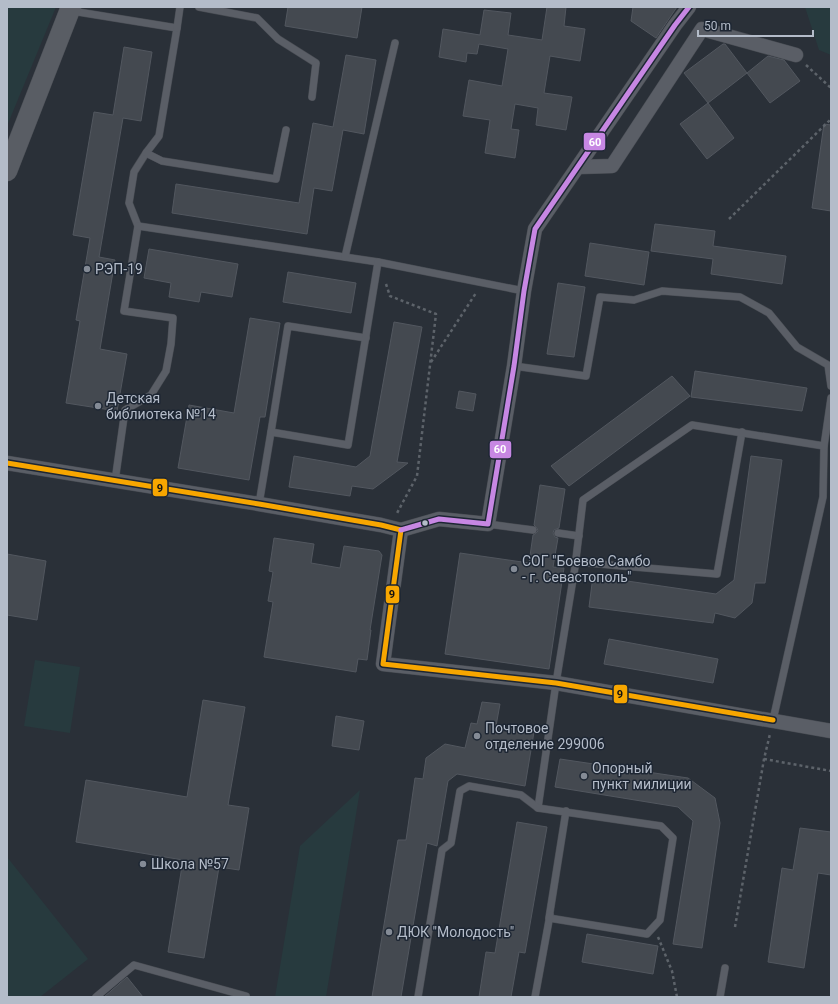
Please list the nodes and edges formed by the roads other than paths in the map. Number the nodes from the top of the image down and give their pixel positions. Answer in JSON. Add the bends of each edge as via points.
{"nodes":[{"id":1,"x":180,"y":7,"type":"edge"},
{"id":2,"x":199,"y":7,"type":"edge"},
{"id":3,"x":689,"y":7,"type":"edge"},
{"id":4,"x":70,"y":9,"type":"edge"},
{"id":5,"x":177,"y":28,"type":"junction"},
{"id":6,"x":395,"y":43,"type":"dead end"},
{"id":7,"x":796,"y":55,"type":"road end"},
{"id":8,"x":312,"y":97,"type":"dead end"},
{"id":9,"x":286,"y":130,"type":"dead end"},
{"id":10,"x":146,"y":153,"type":"junction"},
{"id":11,"x":578,"y":167,"type":"junction"},
{"id":12,"x":7,"y":171,"type":"edge"},
{"id":13,"x":138,"y":226,"type":"junction"},
{"id":14,"x":345,"y":257,"type":"junction"},
{"id":15,"x":378,"y":262,"type":"junction"},
{"id":16,"x":524,"y":291,"type":"junction"},
{"id":17,"x":366,"y":338,"type":"junction"},
{"id":18,"x":514,"y":366,"type":"junction"},
{"id":19,"x":831,"y":386,"type":"edge"},
{"id":20,"x":831,"y":398,"type":"edge"},
{"id":21,"x":271,"y":432,"type":"junction"},
{"id":22,"x":742,"y":432,"type":"junction"},
{"id":23,"x":824,"y":446,"type":"junction"},
{"id":24,"x":7,"y":463,"type":"edge"},
{"id":25,"x":115,"y":481,"type":"junction"},
{"id":26,"x":259,"y":504,"type":"junction"},
{"id":27,"x":488,"y":524,"type":"junction"},
{"id":28,"x":397,"y":525,"type":"junction"},
{"id":29,"x":533,"y":530,"type":"dead end"},
{"id":30,"x":558,"y":533,"type":"dead end"},
{"id":31,"x":578,"y":536,"type":"junction"},
{"id":32,"x":576,"y":562,"type":"junction"},
{"id":33,"x":556,"y":683,"type":"junction"},
{"id":34,"x":773,"y":720,"type":"junction"},
{"id":35,"x":831,"y":731,"type":"edge"},
{"id":36,"x":538,"y":808,"type":"junction"},
{"id":37,"x":566,"y":811,"type":"junction"},
{"id":38,"x":550,"y":916,"type":"junction"},
{"id":39,"x":725,"y":968,"type":"dead end"},
{"id":40,"x":96,"y":997,"type":"edge"},
{"id":41,"x":245,"y":997,"type":"edge"},
{"id":42,"x":418,"y":997,"type":"edge"},
{"id":43,"x":535,"y":997,"type":"edge"},
{"id":44,"x":720,"y":997,"type":"edge"}],
"edges":[{"from":1,"to":5,"type":"lane"},
{"from":2,"to":8,"type":"lane","via":[[257,18],[278,39],[316,63]]},
{"from":3,"to":11,"type":"street"},
{"from":4,"to":5,"type":"lane"},
{"from":4,"to":12,"type":"street"},
{"from":5,"to":10,"type":"lane","via":[[159,136]]},
{"from":6,"to":14,"type":"lane"},
{"from":7,"to":11,"type":"street","via":[[702,29],[612,166]]},
{"from":9,"to":10,"type":"lane","via":[[276,179],[162,161]]},
{"from":10,"to":13,"type":"lane","via":[[134,172],[129,203]]},
{"from":11,"to":16,"type":"street","via":[[535,229]]},
{"from":13,"to":14,"type":"lane"},
{"from":13,"to":25,"type":"lane","via":[[124,311],[173,318],[171,344],[166,371],[151,395],[126,410]]},
{"from":14,"to":15,"type":"lane"},
{"from":15,"to":16,"type":"lane"},
{"from":15,"to":17,"type":"lane"},
{"from":16,"to":18,"type":"street"},
{"from":17,"to":21,"type":"lane","via":[[288,326]]},
{"from":17,"to":21,"type":"lane","via":[[348,445]]},
{"from":18,"to":19,"type":"lane","via":[[586,376],[600,298],[634,300],[662,291],[740,298],[769,313],[797,347],[828,365]]},
{"from":18,"to":27,"type":"street"},
{"from":20,"to":23,"type":"lane"},
{"from":21,"to":26,"type":"lane"},
{"from":22,"to":23,"type":"lane"},
{"from":22,"to":31,"type":"lane","via":[[692,425],[583,500]]},
{"from":22,"to":32,"type":"lane","via":[[717,574]]},
{"from":23,"to":34,"type":"lane","via":[[823,497]]},
{"from":24,"to":25,"type":"street"},
{"from":25,"to":26,"type":"street"},
{"from":26,"to":28,"type":"street","via":[[381,525]]},
{"from":27,"to":28,"type":"street","via":[[439,519]]},
{"from":27,"to":29,"type":"lane"},
{"from":28,"to":33,"type":"street","via":[[383,664]]},
{"from":30,"to":31,"type":"lane"},
{"from":31,"to":32,"type":"lane"},
{"from":32,"to":33,"type":"lane"},
{"from":33,"to":34,"type":"street"},
{"from":33,"to":36,"type":"lane"},
{"from":34,"to":35,"type":"street"},
{"from":36,"to":37,"type":"lane"},
{"from":36,"to":42,"type":"lane","via":[[520,795],[469,786],[460,791],[451,843],[442,850]]},
{"from":37,"to":38,"type":"lane"},
{"from":37,"to":38,"type":"lane","via":[[661,826],[673,838],[660,920],[647,934]]},
{"from":38,"to":43,"type":"lane"},
{"from":39,"to":44,"type":"lane"},
{"from":40,"to":41,"type":"lane","via":[[134,965]]}]}
